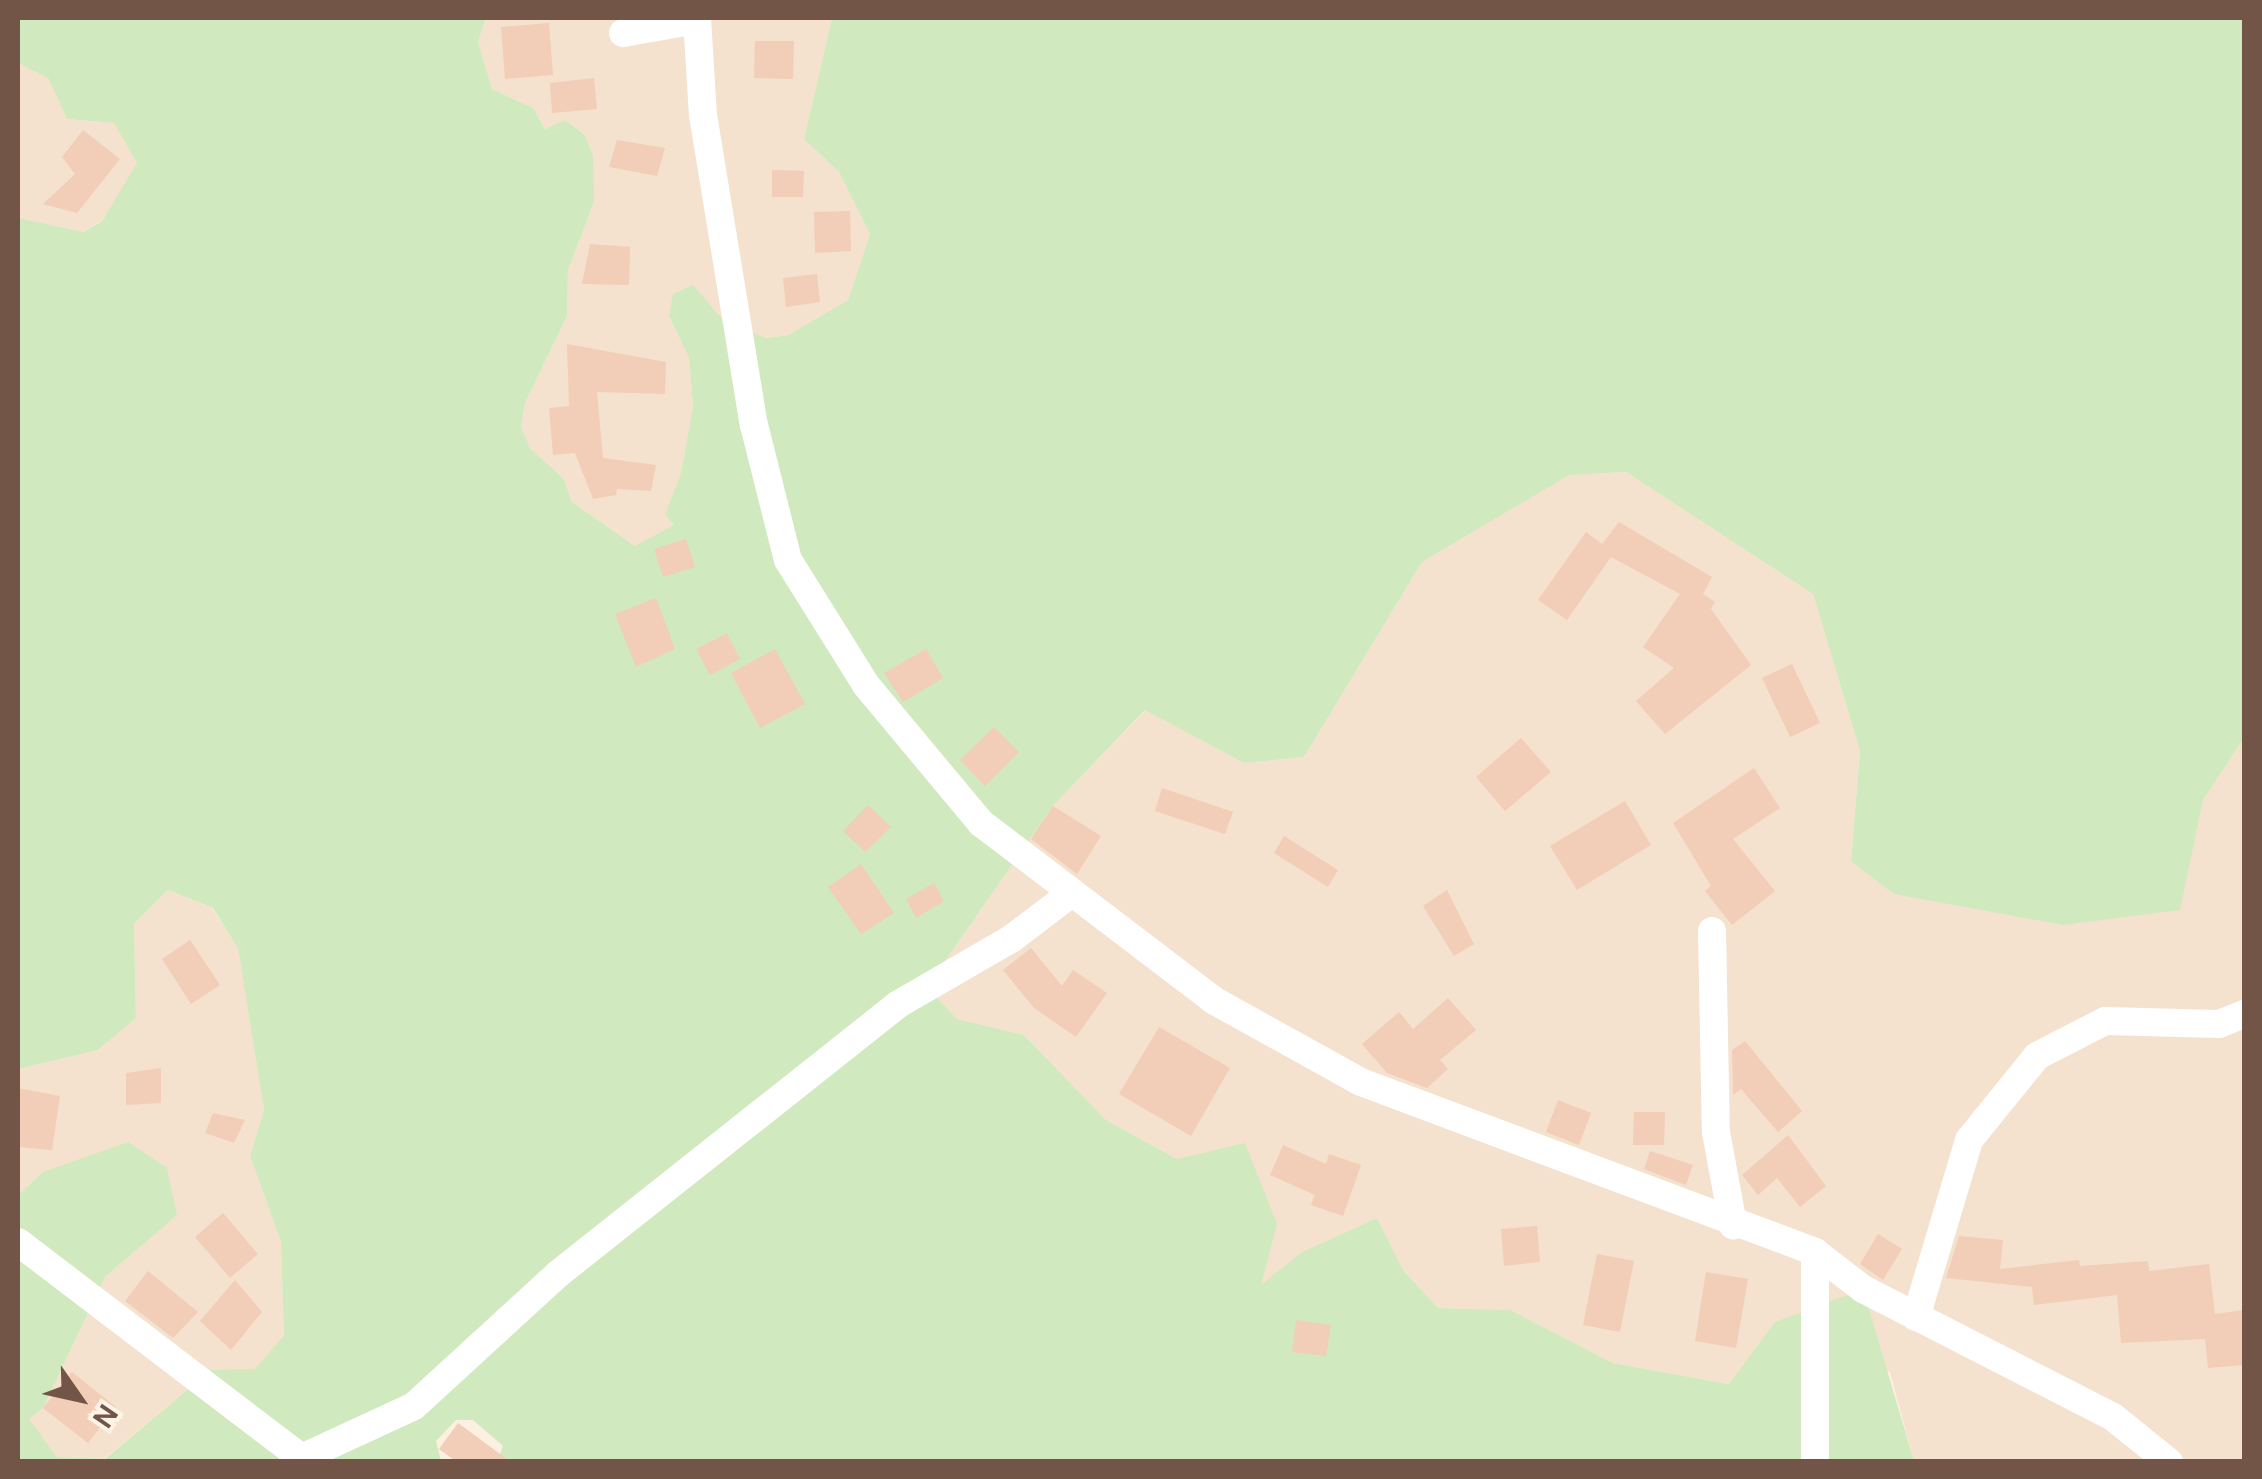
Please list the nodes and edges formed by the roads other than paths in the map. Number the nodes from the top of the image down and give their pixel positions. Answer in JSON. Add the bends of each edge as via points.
{"nodes":[{"id":1,"x":697,"y":18,"type":"edge"},
{"id":2,"x":624,"y":33,"type":"dead end"},
{"id":3,"x":1069,"y":895,"type":"junction"},
{"id":4,"x":1712,"y":930,"type":"dead end"},
{"id":5,"x":2244,"y":1014,"type":"edge"},
{"id":6,"x":1733,"y":1225,"type":"junction"},
{"id":7,"x":18,"y":1242,"type":"edge"},
{"id":8,"x":1815,"y":1252,"type":"junction"},
{"id":9,"x":1916,"y":1317,"type":"junction"},
{"id":10,"x":296,"y":1459,"type":"edge"},
{"id":11,"x":1815,"y":1462,"type":"edge"},
{"id":12,"x":2169,"y":1462,"type":"edge"}],
"edges":[{"from":1,"to":2,"type":"street"},
{"from":1,"to":3,"type":"street","via":[[703,115],[754,425],[788,560],[866,685],[968,808]]},
{"from":3,"to":6,"type":"street","via":[[1212,1000],[1361,1082]]},
{"from":3,"to":10,"type":"street","via":[[1012,939],[897,1005],[558,1274],[414,1406]]},
{"from":4,"to":6,"type":"street","via":[[1716,1132]]},
{"from":5,"to":9,"type":"street","via":[[2218,1024],[2105,1020],[2037,1056],[1969,1140]]},
{"from":6,"to":8,"type":"street"},
{"from":7,"to":10,"type":"street"},
{"from":8,"to":9,"type":"street","via":[[1863,1289]]},
{"from":8,"to":11,"type":"street"},
{"from":9,"to":12,"type":"street","via":[[2113,1418]]}]}
